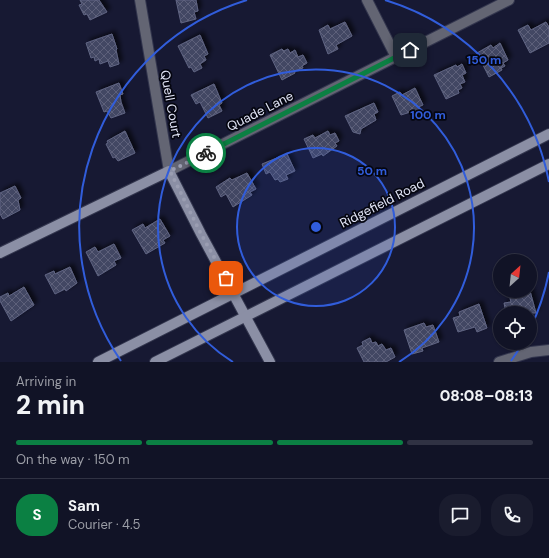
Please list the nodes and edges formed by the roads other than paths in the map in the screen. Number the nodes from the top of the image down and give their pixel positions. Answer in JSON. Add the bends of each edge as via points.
{"nodes":[{"id":1,"x":140,"y":0,"type":"edge"},
{"id":2,"x":367,"y":0,"type":"edge"},
{"id":3,"x":509,"y":0,"type":"edge"},
{"id":4,"x":396,"y":57,"type":"junction"},
{"id":5,"x":549,"y":134,"type":"edge"},
{"id":6,"x":549,"y":164,"type":"edge"},
{"id":7,"x":170,"y":171,"type":"junction"},
{"id":8,"x":0,"y":253,"type":"edge"},
{"id":9,"x":234,"y":292,"type":"junction"},
{"id":10,"x":246,"y":316,"type":"junction"},
{"id":11,"x":549,"y":350,"type":"edge"},
{"id":12,"x":98,"y":362,"type":"edge"},
{"id":13,"x":155,"y":362,"type":"edge"},
{"id":14,"x":270,"y":362,"type":"edge"},
{"id":15,"x":499,"y":362,"type":"edge"}],
"edges":[{"from":1,"to":7,"type":"street","name":"Quell Court"},
{"from":2,"to":4,"type":"street"},
{"from":3,"to":4,"type":"street","name":"Quade Lane"},
{"from":4,"to":7,"type":"street","name":"Quade Lane"},
{"from":5,"to":9,"type":"main road","name":"Ridgefield Road"},
{"from":6,"to":10,"type":"main road"},
{"from":7,"to":8,"type":"main road","name":"Quade Lane"},
{"from":7,"to":9,"type":"main road","name":"Quell Court","via":[[201,234]]},
{"from":9,"to":10,"type":"main road","name":"Quell Court"},
{"from":9,"to":12,"type":"main road","name":"Ridgefield Road"},
{"from":10,"to":13,"type":"main road"},
{"from":10,"to":14,"type":"main road","name":"Quell Court"},
{"from":11,"to":15,"type":"street","via":[[531,352]]}]}
